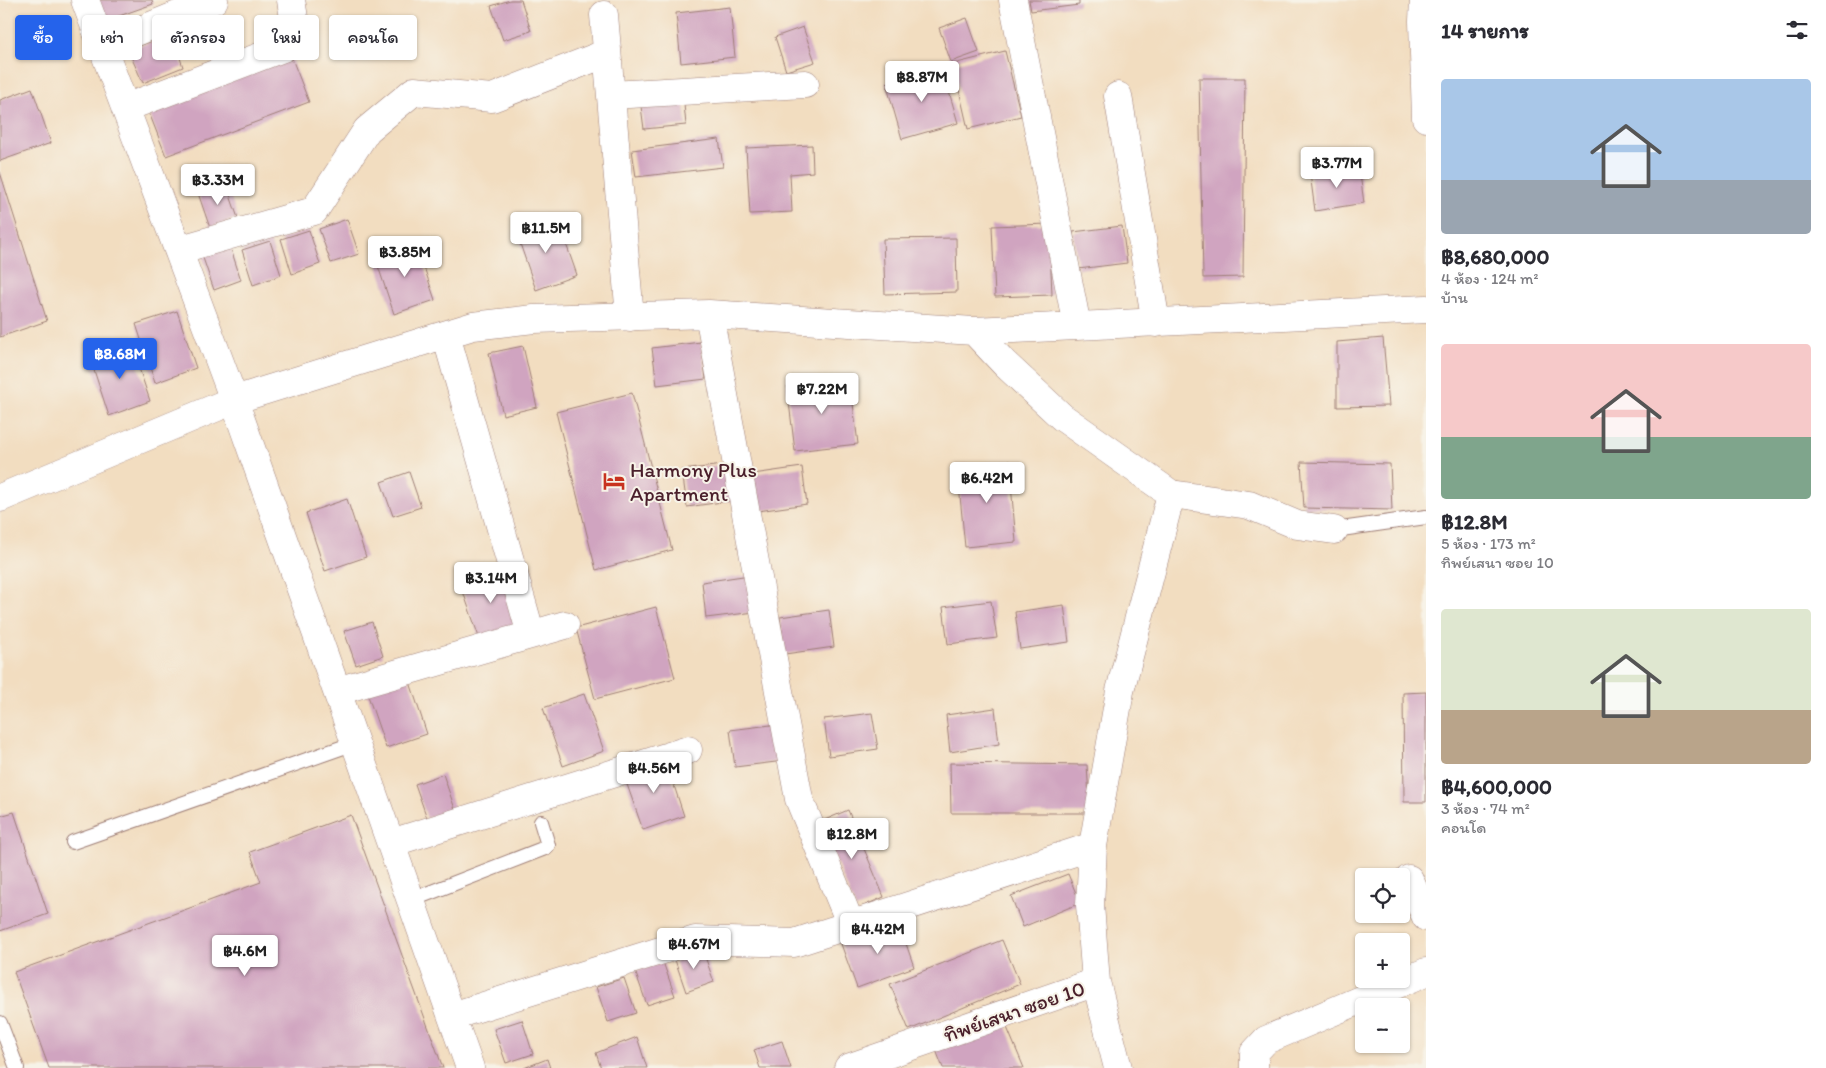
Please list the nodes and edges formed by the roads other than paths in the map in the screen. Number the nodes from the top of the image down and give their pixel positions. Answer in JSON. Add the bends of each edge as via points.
{"nodes":[{"id":1,"x":85,"y":0,"type":"edge"},
{"id":2,"x":214,"y":0,"type":"edge"},
{"id":3,"x":291,"y":0,"type":"edge"},
{"id":4,"x":1013,"y":0,"type":"edge"},
{"id":5,"x":1424,"y":0,"type":"edge"},
{"id":6,"x":91,"y":15,"type":"edge"},
{"id":7,"x":604,"y":15,"type":"dead end"},
{"id":8,"x":142,"y":30,"type":"edge"},
{"id":9,"x":607,"y":53,"type":"junction"},
{"id":10,"x":107,"y":60,"type":"edge"},
{"id":11,"x":805,"y":84,"type":"dead end"},
{"id":12,"x":611,"y":95,"type":"junction"},
{"id":13,"x":1118,"y":96,"type":"dead end"},
{"id":14,"x":125,"y":108,"type":"junction"},
{"id":15,"x":1426,"y":118,"type":"edge"},
{"id":16,"x":178,"y":250,"type":"junction"},
{"id":17,"x":1426,"y":309,"type":"edge"},
{"id":18,"x":709,"y":314,"type":"junction"},
{"id":19,"x":630,"y":317,"type":"junction"},
{"id":20,"x":1156,"y":323,"type":"junction"},
{"id":21,"x":1077,"y":326,"type":"junction"},
{"id":22,"x":974,"y":332,"type":"junction"},
{"id":23,"x":446,"y":335,"type":"junction"},
{"id":24,"x":234,"y":400,"type":"junction"},
{"id":25,"x":1172,"y":494,"type":"junction"},
{"id":26,"x":0,"y":498,"type":"edge"},
{"id":27,"x":1426,"y":517,"type":"edge"},
{"id":28,"x":1334,"y":530,"type":"joint"},
{"id":29,"x":528,"y":624,"type":"dead end"},
{"id":30,"x":565,"y":625,"type":"dead end"},
{"id":31,"x":337,"y":691,"type":"junction"},
{"id":32,"x":355,"y":743,"type":"junction"},
{"id":33,"x":688,"y":750,"type":"dead end"},
{"id":34,"x":541,"y":822,"type":"dead end"},
{"id":35,"x":73,"y":842,"type":"dead end"},
{"id":36,"x":391,"y":843,"type":"junction"},
{"id":37,"x":1093,"y":846,"type":"junction"},
{"id":38,"x":1410,"y":881,"type":"edge"},
{"id":39,"x":411,"y":900,"type":"junction"},
{"id":40,"x":1426,"y":917,"type":"edge"},
{"id":41,"x":851,"y":925,"type":"junction"},
{"id":42,"x":1426,"y":972,"type":"edge"},
{"id":43,"x":1096,"y":982,"type":"junction"},
{"id":44,"x":452,"y":1016,"type":"junction"},
{"id":45,"x":0,"y":1023,"type":"edge"},
{"id":46,"x":17,"y":1068,"type":"edge"},
{"id":47,"x":470,"y":1068,"type":"edge"},
{"id":48,"x":848,"y":1068,"type":"edge"},
{"id":49,"x":1118,"y":1068,"type":"edge"},
{"id":50,"x":1254,"y":1068,"type":"edge"}],
"edges":[{"from":1,"to":6,"type":"street"},
{"from":2,"to":8,"type":"street"},
{"from":3,"to":14,"type":"street","via":[[296,30],[292,41],[283,48]]},
{"from":4,"to":21,"type":"street"},
{"from":5,"to":15,"type":"street"},
{"from":7,"to":9,"type":"street"},
{"from":9,"to":12,"type":"street"},
{"from":9,"to":16,"type":"street","via":[[492,98],[414,91],[367,130],[314,211]]},
{"from":10,"to":14,"type":"street"},
{"from":11,"to":12,"type":"street"},
{"from":12,"to":19,"type":"street"},
{"from":13,"to":20,"type":"street"},
{"from":14,"to":16,"type":"street"},
{"from":16,"to":24,"type":"street"},
{"from":17,"to":20,"type":"street"},
{"from":18,"to":19,"type":"street"},
{"from":18,"to":22,"type":"street"},
{"from":18,"to":41,"type":"street","via":[[799,798]]},
{"from":19,"to":23,"type":"street","via":[[534,319],[473,326]]},
{"from":20,"to":21,"type":"street"},
{"from":21,"to":22,"type":"street"},
{"from":22,"to":25,"type":"street","via":[[1062,417]]},
{"from":23,"to":24,"type":"street"},
{"from":23,"to":29,"type":"street"},
{"from":24,"to":26,"type":"street"},
{"from":24,"to":31,"type":"street"},
{"from":25,"to":28,"type":"street","via":[[1249,505],[1297,525]]},
{"from":25,"to":37,"type":"street","via":[[1120,691]]},
{"from":27,"to":28,"type":"lane"},
{"from":30,"to":31,"type":"street"},
{"from":31,"to":32,"type":"street"},
{"from":32,"to":35,"type":"lane"},
{"from":32,"to":36,"type":"street"},
{"from":33,"to":36,"type":"street"},
{"from":34,"to":39,"type":"lane","via":[[548,846],[545,848]]},
{"from":36,"to":39,"type":"street"},
{"from":37,"to":41,"type":"street"},
{"from":37,"to":43,"type":"street","via":[[1090,904]]},
{"from":38,"to":40,"type":"street"},
{"from":39,"to":44,"type":"street"},
{"from":41,"to":44,"type":"street","via":[[794,942],[695,940]]},
{"from":42,"to":50,"type":"street","via":[[1266,1040],[1254,1053]]},
{"from":43,"to":48,"type":"street","name":"ทิพย์เสนา ซอย 10"},
{"from":43,"to":49,"type":"street","name":"ทิพย์เสนา ซอย 10"},
{"from":44,"to":47,"type":"street"},
{"from":45,"to":46,"type":"lane"}]}
